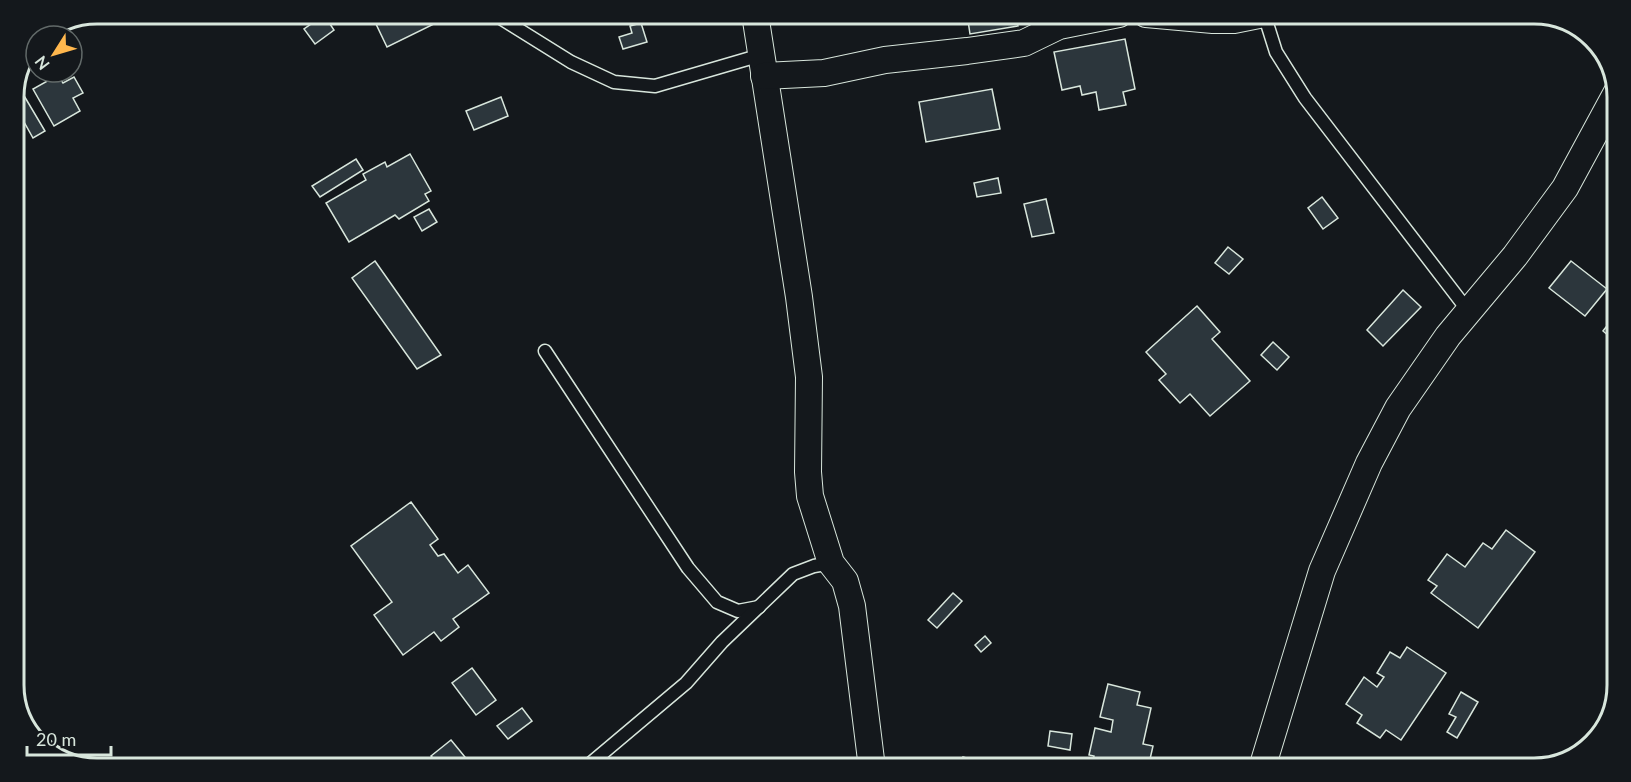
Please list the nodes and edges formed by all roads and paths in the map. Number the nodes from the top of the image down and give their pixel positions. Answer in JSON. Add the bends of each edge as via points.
{"nodes":[{"id":1,"x":510,"y":24,"type":"edge"},
{"id":2,"x":756,"y":24,"type":"edge"},
{"id":3,"x":1069,"y":24,"type":"edge"},
{"id":4,"x":1267,"y":24,"type":"edge"},
{"id":5,"x":762,"y":66,"type":"junction"},
{"id":6,"x":1607,"y":110,"type":"edge"},
{"id":7,"x":1468,"y":312,"type":"junction"},
{"id":8,"x":545,"y":351,"type":"dead end"},
{"id":9,"x":831,"y":563,"type":"junction"},
{"id":10,"x":759,"y":607,"type":"junction"},
{"id":11,"x":597,"y":758,"type":"edge"},
{"id":12,"x":871,"y":758,"type":"edge"},
{"id":13,"x":1265,"y":758,"type":"edge"}],
"edges":[{"from":1,"to":5,"type":"lane","via":[[571,62],[614,82],[655,86]]},
{"from":2,"to":5,"type":"street"},
{"from":3,"to":5,"type":"street","via":[[1024,43],[885,60],[824,73]]},
{"from":4,"to":7,"type":"lane","via":[[1276,52],[1305,98]]},
{"from":5,"to":9,"type":"street","via":[[809,377],[810,496]]},
{"from":6,"to":7,"type":"street","via":[[1565,188]]},
{"from":7,"to":13,"type":"street","via":[[1398,408],[1369,463],[1322,572]]},
{"from":8,"to":10,"type":"lane","via":[[688,568],[717,602],[738,612]]},
{"from":9,"to":10,"type":"lane","via":[[793,573]]},
{"from":9,"to":12,"type":"street","via":[[845,581],[852,606]]},
{"from":10,"to":11,"type":"lane","via":[[686,683]]}]}
